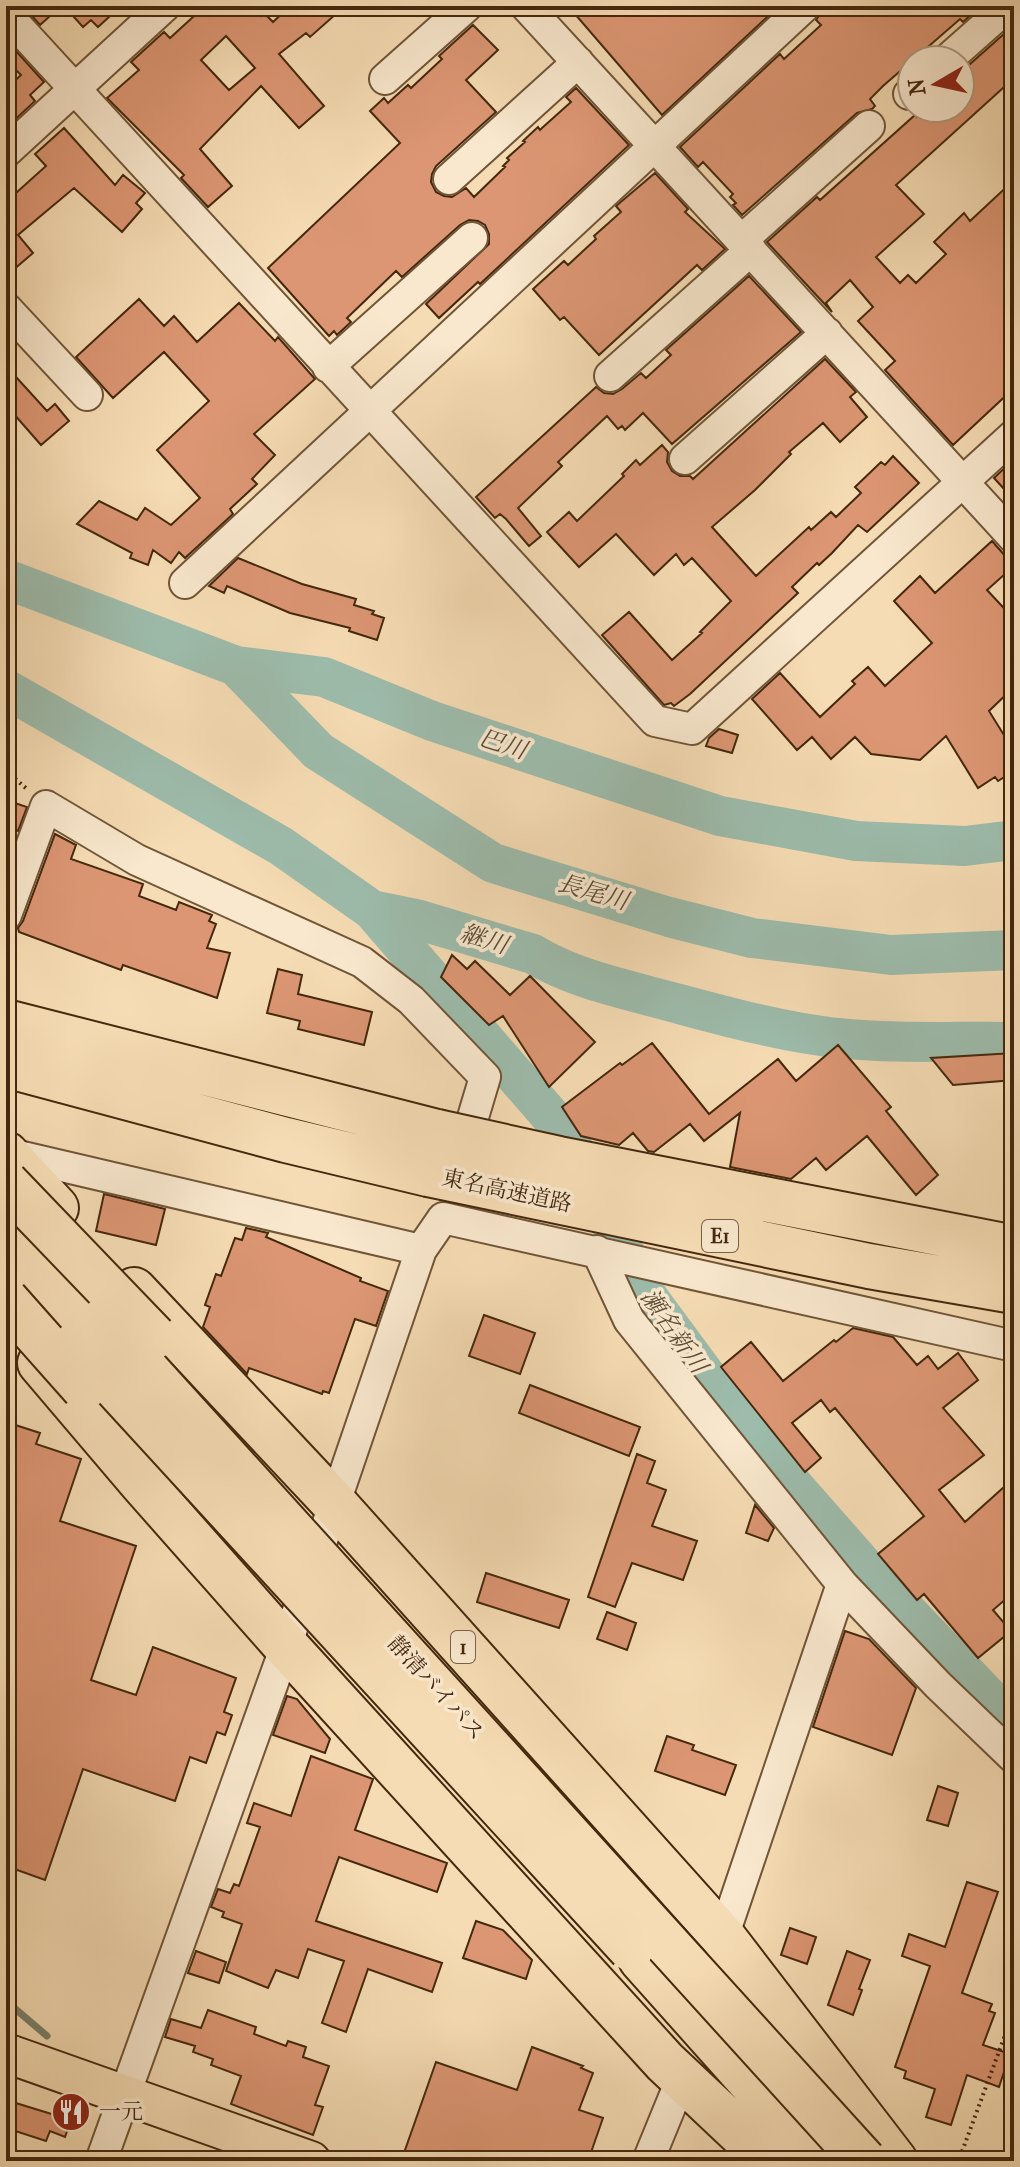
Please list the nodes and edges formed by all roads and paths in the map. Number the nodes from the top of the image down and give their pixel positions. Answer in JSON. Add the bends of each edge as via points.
{"nodes":[{"id":1,"x":165,"y":6,"type":"edge"},
{"id":2,"x":467,"y":6,"type":"edge"},
{"id":3,"x":526,"y":6,"type":"edge"},
{"id":4,"x":805,"y":6,"type":"edge"},
{"id":5,"x":1008,"y":6,"type":"edge"},
{"id":6,"x":6,"y":14,"type":"edge"},
{"id":7,"x":965,"y":44,"type":"edge"},
{"id":8,"x":578,"y":62,"type":"junction"},
{"id":9,"x":385,"y":79,"type":"dead end"},
{"id":10,"x":75,"y":89,"type":"junction"},
{"id":11,"x":869,"y":126,"type":"dead end"},
{"id":12,"x":655,"y":146,"type":"junction"},
{"id":13,"x":6,"y":152,"type":"edge"},
{"id":14,"x":449,"y":179,"type":"dead end"},
{"id":15,"x":472,"y":238,"type":"dead end"},
{"id":16,"x":746,"y":245,"type":"junction"},
{"id":17,"x":6,"y":308,"type":"edge"},
{"id":18,"x":827,"y":333,"type":"junction"},
{"id":19,"x":328,"y":367,"type":"junction"},
{"id":20,"x":610,"y":376,"type":"dead end"},
{"id":21,"x":87,"y":395,"type":"dead end"},
{"id":22,"x":369,"y":411,"type":"junction"},
{"id":23,"x":1014,"y":435,"type":"edge"},
{"id":24,"x":685,"y":459,"type":"dead end"},
{"id":25,"x":964,"y":481,"type":"junction"},
{"id":26,"x":1014,"y":538,"type":"edge"},
{"id":27,"x":185,"y":583,"type":"dead end"},
{"id":28,"x":6,"y":915,"type":"edge"},
{"id":29,"x":6,"y":1022,"type":"edge"},
{"id":30,"x":6,"y":1065,"type":"edge"},
{"id":31,"x":6,"y":1154,"type":"edge"},
{"id":32,"x":6,"y":1183,"type":"edge"},
{"id":33,"x":6,"y":1217,"type":"edge"},
{"id":34,"x":443,"y":1218,"type":"junction"},
{"id":35,"x":1014,"y":1248,"type":"edge"},
{"id":36,"x":421,"y":1250,"type":"junction"},
{"id":37,"x":597,"y":1251,"type":"junction"},
{"id":38,"x":6,"y":1267,"type":"edge"},
{"id":39,"x":1014,"y":1291,"type":"edge"},
{"id":40,"x":6,"y":1300,"type":"edge"},
{"id":41,"x":6,"y":1322,"type":"edge"},
{"id":42,"x":1014,"y":1346,"type":"edge"},
{"id":43,"x":334,"y":1503,"type":"junction"},
{"id":44,"x":842,"y":1584,"type":"junction"},
{"id":45,"x":286,"y":1646,"type":"junction"},
{"id":46,"x":1014,"y":1758,"type":"edge"},
{"id":47,"x":723,"y":1937,"type":"junction"},
{"id":48,"x":1014,"y":2011,"type":"edge"},
{"id":49,"x":6,"y":2053,"type":"edge"},
{"id":50,"x":828,"y":2075,"type":"junction"},
{"id":51,"x":682,"y":2078,"type":"junction"},
{"id":52,"x":124,"y":2095,"type":"junction"},
{"id":53,"x":960,"y":2157,"type":"dead end"},
{"id":54,"x":101,"y":2161,"type":"edge"},
{"id":55,"x":311,"y":2161,"type":"edge"},
{"id":56,"x":648,"y":2161,"type":"edge"},
{"id":57,"x":772,"y":2161,"type":"edge"},
{"id":58,"x":821,"y":2161,"type":"edge"},
{"id":59,"x":864,"y":2161,"type":"edge"},
{"id":60,"x":895,"y":2161,"type":"edge"}],
"edges":[{"from":1,"to":10,"type":"street"},
{"from":2,"to":9,"type":"street"},
{"from":3,"to":8,"type":"street"},
{"from":4,"to":12,"type":"street"},
{"from":5,"to":7,"type":"street"},
{"from":6,"to":10,"type":"street"},
{"from":8,"to":12,"type":"street"},
{"from":8,"to":14,"type":"street"},
{"from":10,"to":13,"type":"street"},
{"from":10,"to":19,"type":"street"},
{"from":11,"to":16,"type":"street"},
{"from":12,"to":16,"type":"street"},
{"from":12,"to":22,"type":"street"},
{"from":15,"to":19,"type":"street"},
{"from":16,"to":18,"type":"street"},
{"from":16,"to":20,"type":"street"},
{"from":17,"to":21,"type":"street"},
{"from":18,"to":24,"type":"street"},
{"from":18,"to":25,"type":"street"},
{"from":19,"to":22,"type":"street"},
{"from":22,"to":25,"type":"street","via":[[655,721],[692,729]]},
{"from":22,"to":27,"type":"street"},
{"from":23,"to":25,"type":"street"},
{"from":25,"to":26,"type":"street"},
{"from":28,"to":34,"type":"street","via":[[46,806],[137,860],[362,962],[411,1000],[485,1077]]},
{"from":29,"to":35,"type":"highway","name":"東名高速道路","number":"E1","bridge":true,"via":[[437,1132]]},
{"from":30,"to":39,"type":"highway","name":"東名高速道路","number":"E1","bridge":true,"via":[[428,1174]]},
{"from":31,"to":36,"type":"street"},
{"from":31,"to":43,"type":"highway","number":"1"},
{"from":32,"to":50,"type":"highway","number":"1","bridge":true,"via":[[377,1580],[792,2043]]},
{"from":33,"to":59,"type":"highway","name":"静清バイパス","number":"1","bridge":true},
{"from":34,"to":36,"type":"street"},
{"from":34,"to":37,"type":"street"},
{"from":36,"to":43,"type":"street"},
{"from":37,"to":42,"type":"street"},
{"from":37,"to":44,"type":"street","via":[[629,1320]]},
{"from":38,"to":58,"type":"highway","name":"静清バイパス","bridge":true},
{"from":40,"to":57,"type":"highway","bridge":true,"via":[[677,2047]]},
{"from":41,"to":45,"type":"highway"},
{"from":43,"to":45,"type":"street"},
{"from":43,"to":47,"type":"highway","number":"1"},
{"from":44,"to":46,"type":"street"},
{"from":44,"to":47,"type":"street"},
{"from":45,"to":51,"type":"highway"},
{"from":45,"to":52,"type":"street"},
{"from":47,"to":50,"type":"highway","number":"1"},
{"from":48,"to":53,"type":"path"},
{"from":49,"to":52,"type":"main road"},
{"from":50,"to":60,"type":"highway","number":"1"},
{"from":51,"to":56,"type":"street"},
{"from":51,"to":57,"type":"highway"},
{"from":52,"to":54,"type":"street"},
{"from":52,"to":55,"type":"main road"}]}
